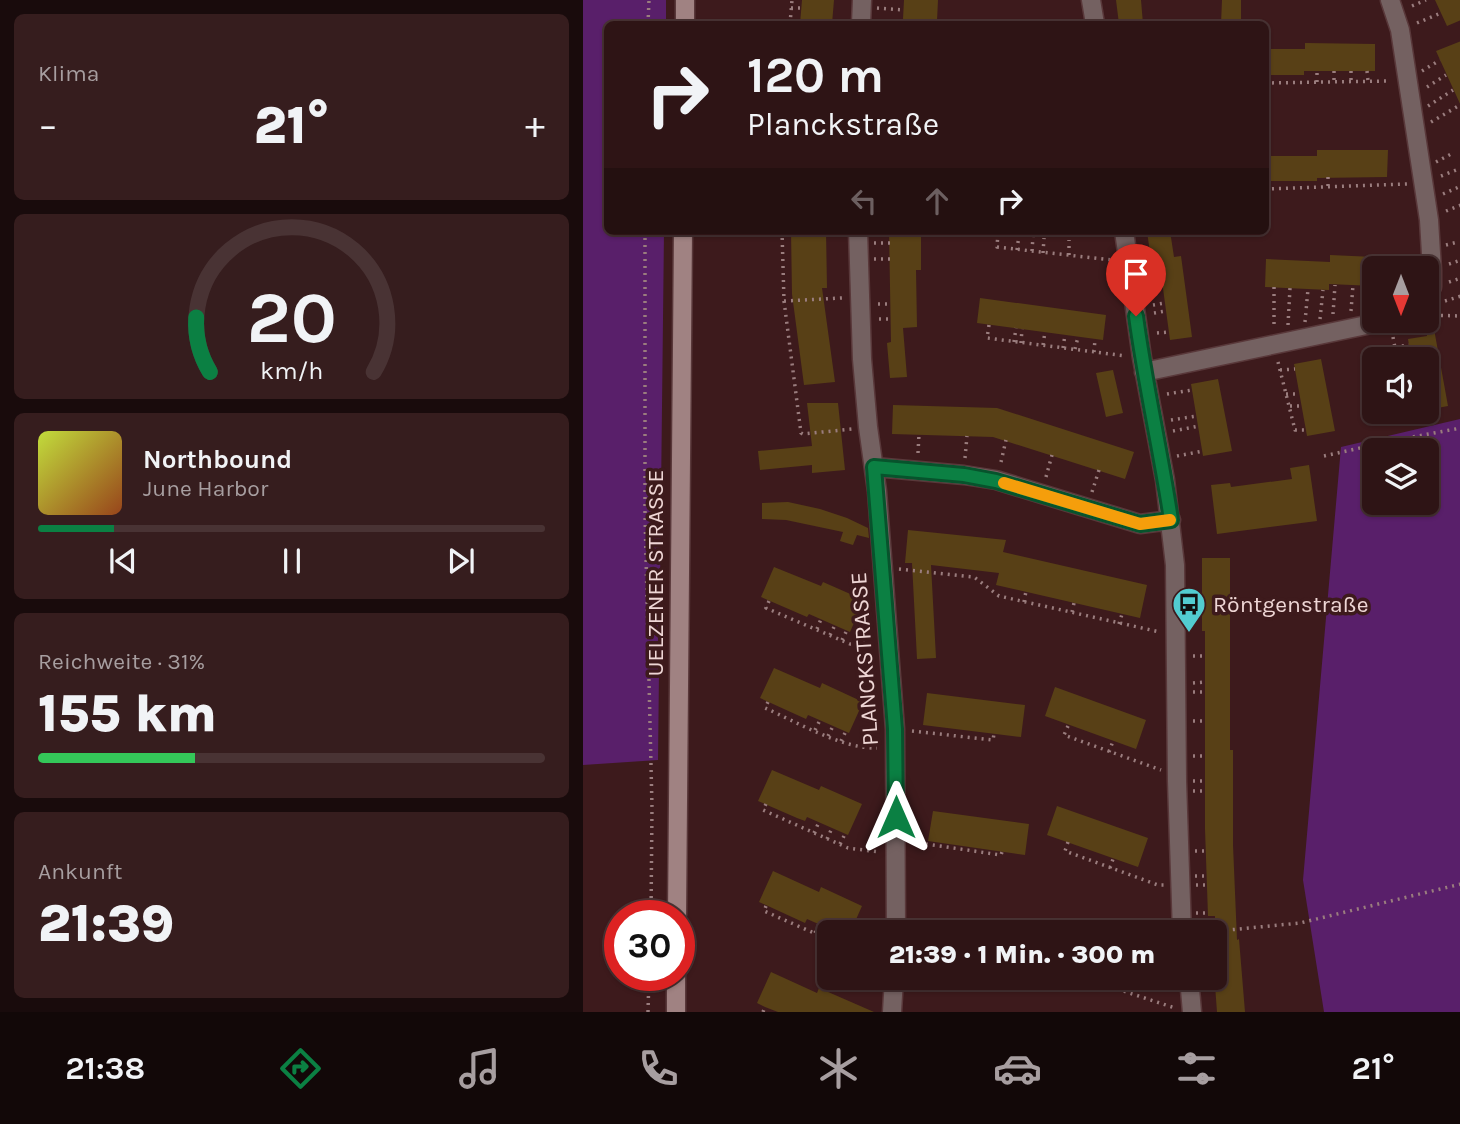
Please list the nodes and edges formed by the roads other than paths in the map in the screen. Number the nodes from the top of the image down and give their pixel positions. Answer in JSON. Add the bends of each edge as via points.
{"nodes":[{"id":1,"x":685,"y":0,"type":"edge"},
{"id":2,"x":1091,"y":0,"type":"edge"},
{"id":3,"x":1390,"y":0,"type":"edge"},
{"id":4,"x":685,"y":21,"type":"edge"},
{"id":5,"x":1094,"y":21,"type":"edge"},
{"id":6,"x":683,"y":235,"type":"edge"},
{"id":7,"x":858,"y":235,"type":"edge"},
{"id":8,"x":1125,"y":235,"type":"edge"},
{"id":9,"x":1432,"y":256,"type":"edge"},
{"id":10,"x":1362,"y":326,"type":"edge"},
{"id":11,"x":1143,"y":365,"type":"junction"},
{"id":12,"x":874,"y":467,"type":"junction"},
{"id":13,"x":1171,"y":520,"type":"junction"},
{"id":14,"x":677,"y":900,"type":"edge"},
{"id":15,"x":896,"y":920,"type":"edge"},
{"id":16,"x":1181,"y":920,"type":"edge"},
{"id":17,"x":893,"y":990,"type":"edge"},
{"id":18,"x":1190,"y":990,"type":"edge"},
{"id":19,"x":676,"y":991,"type":"edge"},
{"id":20,"x":1192,"y":1010,"type":"edge"},
{"id":21,"x":676,"y":1012,"type":"edge"},
{"id":22,"x":892,"y":1012,"type":"edge"}],
"edges":[{"from":1,"to":4,"type":"main road"},
{"from":2,"to":5,"type":"street"},
{"from":3,"to":9,"type":"street","via":[[1400,30]]},
{"from":6,"to":14,"type":"main road","name":"UELZENER STRASSE"},
{"from":7,"to":12,"type":"street","name":"PLANCKSTRASSE","via":[[862,359]]},
{"from":8,"to":11,"type":"street"},
{"from":10,"to":11,"type":"street"},
{"from":11,"to":13,"type":"street"},
{"from":12,"to":13,"type":"street","via":[[996,481],[1140,524]]},
{"from":12,"to":15,"type":"street","name":"PLANCKSTRASSE","via":[[895,729]]},
{"from":13,"to":16,"type":"street"},
{"from":17,"to":22,"type":"street"},
{"from":18,"to":20,"type":"street"},
{"from":19,"to":21,"type":"main road"}]}
